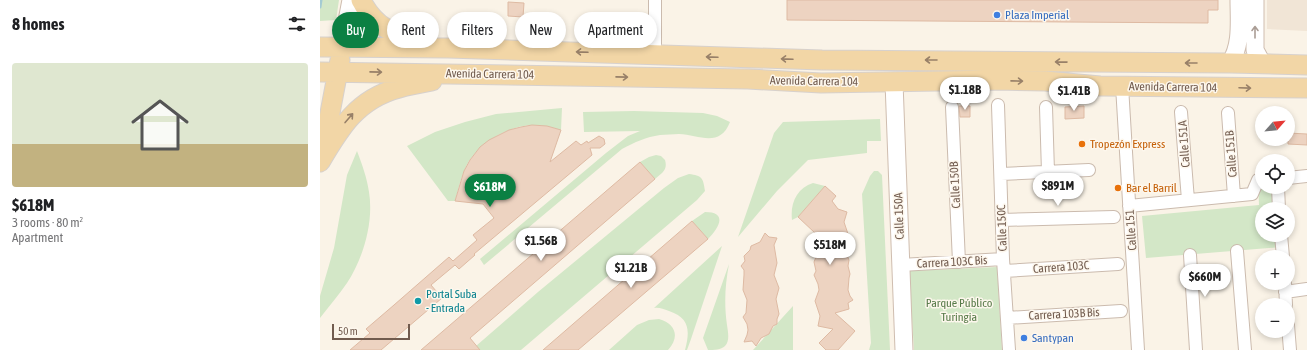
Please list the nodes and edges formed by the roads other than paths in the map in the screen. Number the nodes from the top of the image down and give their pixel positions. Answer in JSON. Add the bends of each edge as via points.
{"nodes":[{"id":1,"x":351,"y":0,"type":"edge"},
{"id":2,"x":361,"y":0,"type":"edge"},
{"id":3,"x":655,"y":0,"type":"edge"},
{"id":4,"x":1239,"y":0,"type":"edge"},
{"id":5,"x":1255,"y":0,"type":"edge"},
{"id":6,"x":349,"y":12,"type":"edge"},
{"id":7,"x":320,"y":47,"type":"edge"},
{"id":8,"x":332,"y":47,"type":"edge"},
{"id":9,"x":379,"y":47,"type":"edge"},
{"id":10,"x":341,"y":48,"type":"edge"},
{"id":11,"x":447,"y":48,"type":"edge"},
{"id":12,"x":447,"y":48,"type":"edge"},
{"id":13,"x":448,"y":48,"type":"edge"},
{"id":14,"x":655,"y":54,"type":"junction"},
{"id":15,"x":822,"y":60,"type":"junction"},
{"id":16,"x":1230,"y":63,"type":"junction"},
{"id":17,"x":1262,"y":64,"type":"junction"},
{"id":18,"x":1307,"y":65,"type":"edge"},
{"id":19,"x":329,"y":72,"type":"edge"},
{"id":20,"x":471,"y":73,"type":"junction"},
{"id":21,"x":820,"y":82,"type":"junction"},
{"id":22,"x":894,"y":82,"type":"junction"},
{"id":23,"x":1122,"y":86,"type":"junction"},
{"id":24,"x":1307,"y":88,"type":"edge"},
{"id":25,"x":998,"y":105,"type":"dead end"},
{"id":26,"x":1046,"y":107,"type":"dead end"},
{"id":27,"x":952,"y":108,"type":"dead end"},
{"id":28,"x":1181,"y":112,"type":"dead end"},
{"id":29,"x":1228,"y":113,"type":"dead end"},
{"id":30,"x":320,"y":163,"type":"edge"},
{"id":31,"x":1089,"y":170,"type":"dead end"},
{"id":32,"x":1048,"y":172,"type":"junction"},
{"id":33,"x":1001,"y":174,"type":"junction"},
{"id":34,"x":1307,"y":176,"type":"edge"},
{"id":35,"x":1295,"y":177,"type":"edge"},
{"id":36,"x":1255,"y":187,"type":"edge"},
{"id":37,"x":1234,"y":196,"type":"junction"},
{"id":38,"x":1188,"y":200,"type":"junction"},
{"id":39,"x":1129,"y":206,"type":"junction"},
{"id":40,"x":1114,"y":217,"type":"dead end"},
{"id":41,"x":1002,"y":220,"type":"junction"},
{"id":42,"x":1237,"y":251,"type":"dead end"},
{"id":43,"x":1190,"y":255,"type":"dead end"},
{"id":44,"x":958,"y":262,"type":"junction"},
{"id":45,"x":1118,"y":264,"type":"dead end"},
{"id":46,"x":901,"y":265,"type":"junction"},
{"id":47,"x":1004,"y":265,"type":"junction"},
{"id":48,"x":1295,"y":288,"type":"edge"},
{"id":49,"x":1307,"y":289,"type":"edge"},
{"id":50,"x":1121,"y":311,"type":"dead end"},
{"id":51,"x":1007,"y":318,"type":"junction"},
{"id":52,"x":1289,"y":338,"type":"edge"},
{"id":53,"x":904,"y":350,"type":"edge"},
{"id":54,"x":1009,"y":350,"type":"edge"},
{"id":55,"x":1138,"y":350,"type":"edge"},
{"id":56,"x":1196,"y":350,"type":"edge"},
{"id":57,"x":1245,"y":350,"type":"edge"},
{"id":58,"x":1290,"y":350,"type":"edge"}],
"edges":[{"from":1,"to":6,"type":"street"},
{"from":2,"to":12,"type":"main road","via":[[373,19],[388,30]]},
{"from":3,"to":14,"type":"street"},
{"from":4,"to":16,"type":"street","via":[[1237,50]]},
{"from":17,"to":5,"type":"street","one_way":true,"via":[[1256,50]]},
{"from":7,"to":8,"type":"main road","name":"Avenida Carrera 104"},
{"from":9,"to":11,"type":"main road","name":"Avenida Carrera 104"},
{"from":10,"to":19,"type":"main road"},
{"from":14,"to":13,"type":"main road","name":"Avenida Carrera 104","one_way":true},
{"from":15,"to":14,"type":"main road","name":"Avenida Carrera 104","one_way":true},
{"from":16,"to":15,"type":"main road","name":"Avenida Carrera 104","one_way":true},
{"from":15,"to":21,"type":"main road","via":[[812,64],[808,71],[814,80]]},
{"from":16,"to":17,"type":"main road","name":"Avenida Carrera 104"},
{"from":17,"to":18,"type":"main road","name":"Avenida Carrera 104"},
{"from":19,"to":20,"type":"main road","name":"Avenida Carrera 104","one_way":true},
{"from":19,"to":30,"type":"main road"},
{"from":20,"to":21,"type":"main road","name":"Avenida Carrera 104","one_way":true},
{"from":30,"to":20,"type":"main road","one_way":true,"via":[[347,120],[373,98],[399,88]]},
{"from":21,"to":22,"type":"main road","name":"Avenida Carrera 104"},
{"from":22,"to":23,"type":"main road","name":"Avenida Carrera 104","one_way":true,"via":[[1013,80]]},
{"from":22,"to":46,"type":"street","name":"Calle 150A"},
{"from":23,"to":24,"type":"main road","name":"Avenida Carrera 104","one_way":true},
{"from":23,"to":39,"type":"street","name":"Calle 151"},
{"from":25,"to":33,"type":"street","name":"Calle 150C"},
{"from":26,"to":32,"type":"street"},
{"from":27,"to":44,"type":"street","name":"Calle 150B"},
{"from":28,"to":38,"type":"street","name":"Calle 151A"},
{"from":29,"to":37,"type":"street","name":"Calle 151B"},
{"from":31,"to":32,"type":"street"},
{"from":32,"to":33,"type":"street"},
{"from":33,"to":41,"type":"street","name":"Calle 150C"},
{"from":34,"to":35,"type":"street"},
{"from":36,"to":37,"type":"street","via":[[1252,194]]},
{"from":37,"to":38,"type":"street"},
{"from":38,"to":39,"type":"street"},
{"from":39,"to":55,"type":"street","name":"Calle 151"},
{"from":40,"to":41,"type":"street"},
{"from":41,"to":47,"type":"street","name":"Calle 150C"},
{"from":42,"to":57,"type":"street"},
{"from":43,"to":56,"type":"street"},
{"from":44,"to":46,"type":"street","name":"Carrera 103C Bis"},
{"from":44,"to":47,"type":"street","name":"Carrera 103C Bis"},
{"from":45,"to":47,"type":"street","name":"Carrera 103C"},
{"from":46,"to":53,"type":"street","name":"Calle 150A"},
{"from":47,"to":51,"type":"street","name":"Calle 150C"},
{"from":48,"to":49,"type":"street"},
{"from":50,"to":51,"type":"street","name":"Carrera 103B Bis"},
{"from":51,"to":54,"type":"street","name":"Calle 150C"},
{"from":52,"to":58,"type":"street"}]}
